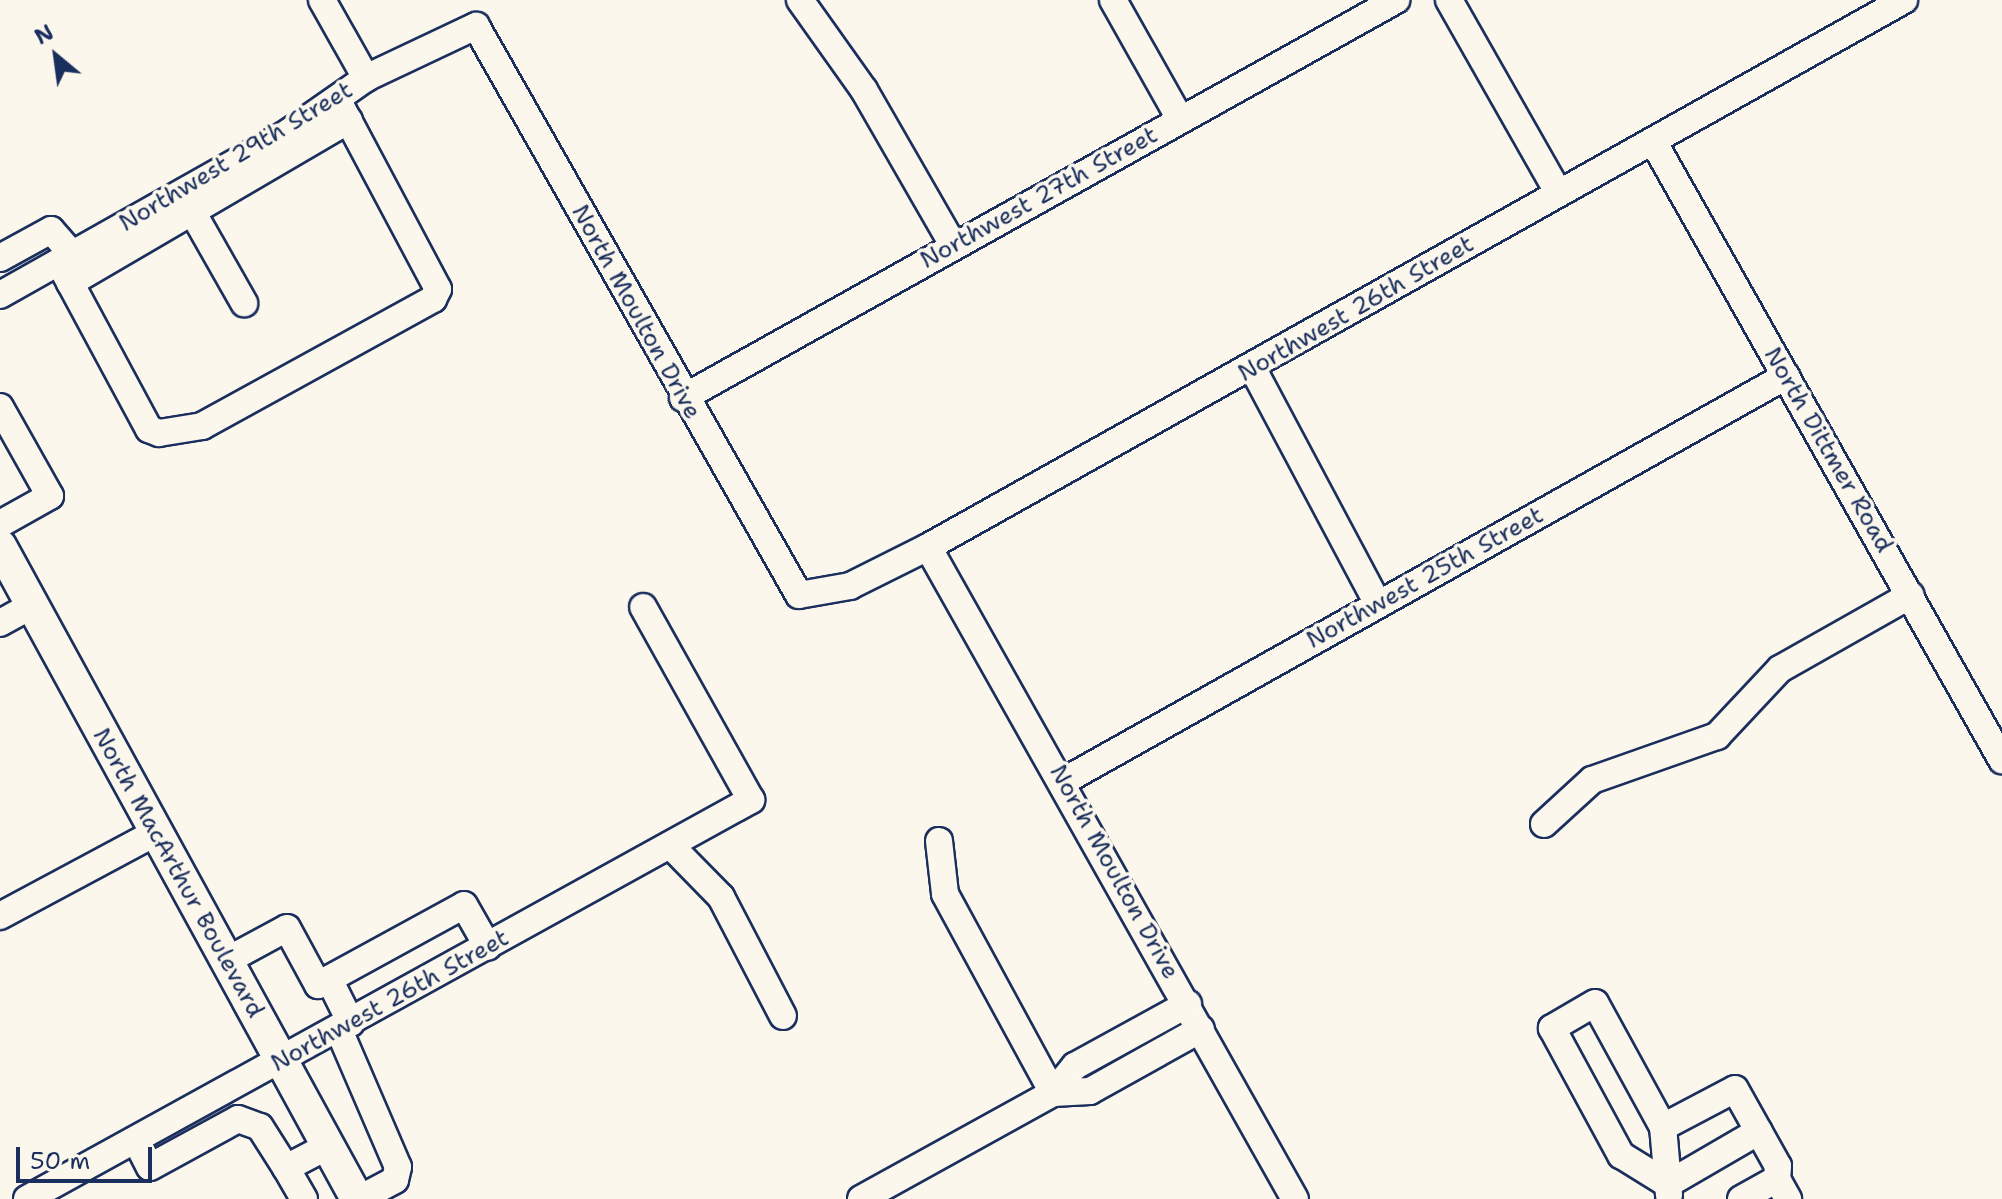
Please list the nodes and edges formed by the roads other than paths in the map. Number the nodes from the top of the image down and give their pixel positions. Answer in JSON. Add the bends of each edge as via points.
{"nodes":[{"id":1,"x":322,"y":0,"type":"edge"},
{"id":2,"x":800,"y":0,"type":"edge"},
{"id":3,"x":1113,"y":0,"type":"edge"},
{"id":4,"x":1396,"y":0,"type":"edge"},
{"id":5,"x":1449,"y":0,"type":"edge"},
{"id":6,"x":1904,"y":0,"type":"edge"},
{"id":7,"x":476,"y":26,"type":"joint"},
{"id":8,"x":366,"y":78,"type":"junction"},
{"id":9,"x":343,"y":110,"type":"junction"},
{"id":10,"x":1180,"y":119,"type":"junction"},
{"id":11,"x":1653,"y":141,"type":"junction"},
{"id":12,"x":1558,"y":192,"type":"junction"},
{"id":13,"x":187,"y":202,"type":"junction"},
{"id":14,"x":953,"y":245,"type":"junction"},
{"id":15,"x":0,"y":258,"type":"edge"},
{"id":16,"x":69,"y":273,"type":"junction"},
{"id":17,"x":0,"y":295,"type":"edge"},
{"id":18,"x":244,"y":303,"type":"dead end"},
{"id":19,"x":1253,"y":369,"type":"junction"},
{"id":20,"x":1786,"y":376,"type":"junction"},
{"id":21,"x":683,"y":398,"type":"junction"},
{"id":22,"x":0,"y":407,"type":"edge"},
{"id":23,"x":1,"y":544,"type":"edge"},
{"id":24,"x":928,"y":547,"type":"junction"},
{"id":25,"x":799,"y":595,"type":"joint"},
{"id":26,"x":1911,"y":595,"type":"junction"},
{"id":27,"x":1378,"y":604,"type":"junction"},
{"id":28,"x":32,"y":605,"type":"junction"},
{"id":29,"x":643,"y":607,"type":"dead end"},
{"id":30,"x":0,"y":623,"type":"edge"},
{"id":31,"x":2002,"y":760,"type":"edge"},
{"id":32,"x":1064,"y":781,"type":"junction"},
{"id":33,"x":1544,"y":824,"type":"dead end"},
{"id":34,"x":155,"y":833,"type":"junction"},
{"id":35,"x":939,"y":841,"type":"dead end"},
{"id":36,"x":670,"y":845,"type":"junction"},
{"id":37,"x":0,"y":916,"type":"edge"},
{"id":38,"x":488,"y":947,"type":"junction"},
{"id":39,"x":226,"y":961,"type":"junction"},
{"id":40,"x":329,"y":979,"type":"junction"},
{"id":41,"x":1188,"y":1004,"type":"junction"},
{"id":42,"x":783,"y":1016,"type":"dead end"},
{"id":43,"x":345,"y":1026,"type":"junction"},
{"id":44,"x":1201,"y":1029,"type":"junction"},
{"id":45,"x":1114,"y":1046,"type":"junction"},
{"id":46,"x":282,"y":1062,"type":"junction"},
{"id":47,"x":1127,"y":1070,"type":"junction"},
{"id":48,"x":1053,"y":1093,"type":"junction"},
{"id":49,"x":1663,"y":1127,"type":"junction"},
{"id":50,"x":1759,"y":1131,"type":"junction"},
{"id":51,"x":136,"y":1140,"type":"junction"},
{"id":52,"x":328,"y":1146,"type":"junction"},
{"id":53,"x":286,"y":1168,"type":"junction"},
{"id":54,"x":1782,"y":1189,"type":"edge"},
{"id":55,"x":1669,"y":1192,"type":"edge"},
{"id":56,"x":27,"y":1199,"type":"edge"},
{"id":57,"x":304,"y":1199,"type":"edge"},
{"id":58,"x":358,"y":1199,"type":"edge"},
{"id":59,"x":861,"y":1199,"type":"edge"},
{"id":60,"x":1295,"y":1199,"type":"edge"},
{"id":61,"x":1741,"y":1199,"type":"edge"}],
"edges":[{"from":1,"to":8,"type":"street"},
{"from":2,"to":14,"type":"street","via":[[864,90]]},
{"from":3,"to":10,"type":"street"},
{"from":4,"to":10,"type":"street","name":"Northwest 27th Street"},
{"from":5,"to":12,"type":"street"},
{"from":6,"to":11,"type":"street","name":"Northwest 26th Street"},
{"from":7,"to":8,"type":"street","name":"Northwest 29th Street"},
{"from":7,"to":21,"type":"street","name":"North Moulton Drive"},
{"from":8,"to":9,"type":"street","name":"Northwest 29th Street"},
{"from":9,"to":13,"type":"street","name":"Northwest 29th Street"},
{"from":9,"to":16,"type":"street","via":[[438,289],[433,299],[202,426],[171,434],[149,429]]},
{"from":10,"to":14,"type":"street","name":"Northwest 27th Street"},
{"from":11,"to":12,"type":"street","name":"Northwest 26th Street"},
{"from":11,"to":20,"type":"street","name":"North Dittmer Road"},
{"from":12,"to":19,"type":"street","name":"Northwest 26th Street"},
{"from":13,"to":16,"type":"street","name":"Northwest 29th Street"},
{"from":13,"to":18,"type":"street"},
{"from":14,"to":21,"type":"street","name":"Northwest 27th Street"},
{"from":15,"to":16,"type":"street","via":[[51,230]]},
{"from":16,"to":17,"type":"street","name":"Northwest 29th Street"},
{"from":19,"to":24,"type":"street","name":"Northwest 26th Street"},
{"from":19,"to":27,"type":"street"},
{"from":20,"to":26,"type":"street","name":"North Dittmer Road"},
{"from":20,"to":27,"type":"street","name":"Northwest 25th Street"},
{"from":21,"to":25,"type":"street","name":"North Moulton Drive"},
{"from":22,"to":23,"type":"street","via":[[50,496]]},
{"from":23,"to":28,"type":"main road","name":"North MacArthur Boulevard"},
{"from":24,"to":25,"type":"street","name":"Northwest 26th Street","via":[[850,586]]},
{"from":24,"to":32,"type":"street","name":"North Moulton Drive"},
{"from":26,"to":31,"type":"street","name":"North Dittmer Road"},
{"from":26,"to":33,"type":"street","via":[[1780,669],[1717,736],[1592,780]]},
{"from":27,"to":32,"type":"street","name":"Northwest 25th Street"},
{"from":28,"to":30,"type":"street"},
{"from":28,"to":34,"type":"main road","name":"North MacArthur Boulevard"},
{"from":29,"to":36,"type":"street","name":"Northwest 26th Street","via":[[751,800]]},
{"from":32,"to":41,"type":"street","name":"North Moulton Drive"},
{"from":34,"to":37,"type":"street"},
{"from":34,"to":39,"type":"main road","name":"North MacArthur Boulevard"},
{"from":35,"to":48,"type":"street","via":[[945,894]]},
{"from":36,"to":38,"type":"street","name":"Northwest 26th Street"},
{"from":36,"to":42,"type":"street","via":[[721,897]]},
{"from":38,"to":40,"type":"street","via":[[464,905]]},
{"from":38,"to":43,"type":"street","name":"Northwest 26th Street"},
{"from":39,"to":40,"type":"street","via":[[287,928],[318,985]]},
{"from":39,"to":46,"type":"main road","name":"North MacArthur Boulevard"},
{"from":40,"to":43,"type":"street"},
{"from":41,"to":44,"type":"street","name":"North Moulton Drive"},
{"from":41,"to":45,"type":"street"},
{"from":43,"to":46,"type":"street","name":"Northwest 26th Street"},
{"from":43,"to":58,"type":"street","via":[[398,1167],[395,1180]]},
{"from":44,"to":47,"type":"street"},
{"from":44,"to":60,"type":"street","name":"North Moulton Drive"},
{"from":45,"to":47,"type":"street"},
{"from":45,"to":48,"type":"street","via":[[1075,1066]]},
{"from":46,"to":51,"type":"street","name":"Northwest 26th Street"},
{"from":46,"to":52,"type":"main road","name":"North MacArthur Boulevard"},
{"from":47,"to":48,"type":"street","via":[[1090,1091]]},
{"from":48,"to":59,"type":"street"},
{"from":49,"to":50,"type":"street","via":[[1735,1089]]},
{"from":49,"to":55,"type":"street"},
{"from":49,"to":55,"type":"street","via":[[1595,1003],[1552,1028],[1621,1155]]},
{"from":50,"to":54,"type":"street","via":[[1778,1166]]},
{"from":50,"to":55,"type":"street"},
{"from":51,"to":53,"type":"street","via":[[150,1167],[238,1119],[260,1127]]},
{"from":51,"to":56,"type":"street","name":"Northwest 26th Street"},
{"from":52,"to":53,"type":"street"},
{"from":52,"to":58,"type":"main road","name":"North MacArthur Boulevard"},
{"from":53,"to":57,"type":"street"},
{"from":54,"to":61,"type":"street"}]}
